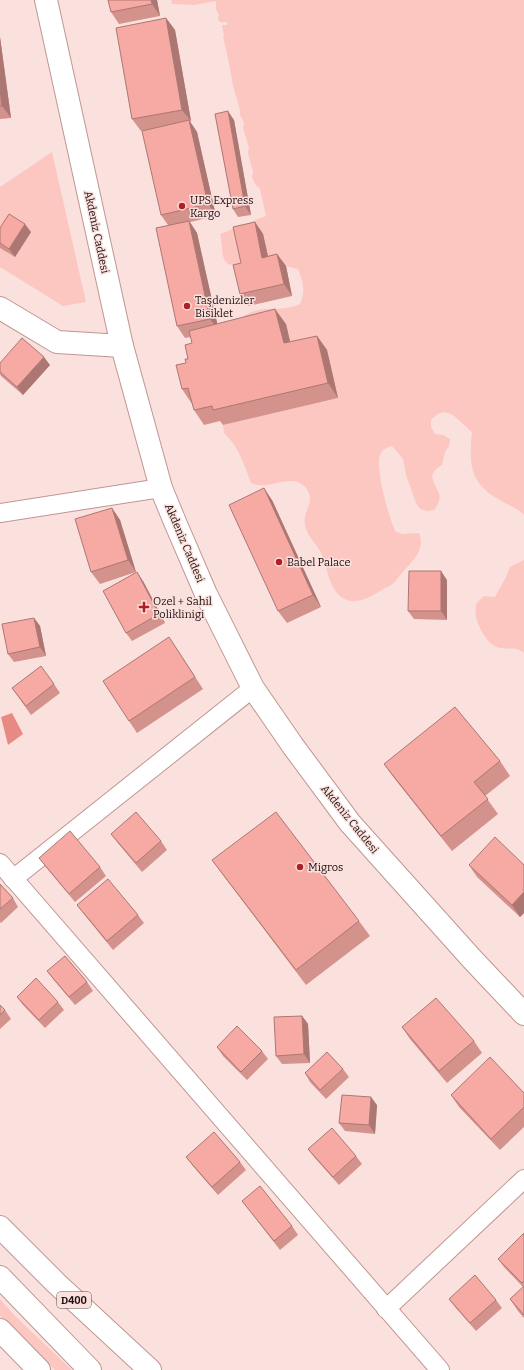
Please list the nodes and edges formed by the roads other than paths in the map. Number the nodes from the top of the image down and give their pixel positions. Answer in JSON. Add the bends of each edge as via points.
{"nodes":[{"id":1,"x":46,"y":0,"type":"edge"},
{"id":2,"x":0,"y":308,"type":"edge"},
{"id":3,"x":122,"y":346,"type":"junction"},
{"id":4,"x":161,"y":488,"type":"junction"},
{"id":5,"x":0,"y":513,"type":"edge"},
{"id":6,"x":253,"y":688,"type":"junction"},
{"id":7,"x":0,"y":863,"type":"edge"},
{"id":8,"x":13,"y":879,"type":"junction"},
{"id":9,"x":524,"y":1014,"type":"edge"},
{"id":10,"x":524,"y":1179,"type":"edge"},
{"id":11,"x":0,"y":1227,"type":"edge"},
{"id":12,"x":0,"y":1276,"type":"edge"},
{"id":13,"x":386,"y":1309,"type":"junction"},
{"id":14,"x":0,"y":1330,"type":"edge"},
{"id":15,"x":0,"y":1344,"type":"edge"},
{"id":16,"x":18,"y":1370,"type":"edge"},
{"id":17,"x":39,"y":1370,"type":"edge"},
{"id":18,"x":90,"y":1370,"type":"edge"},
{"id":19,"x":150,"y":1370,"type":"edge"},
{"id":20,"x":440,"y":1370,"type":"edge"}],
"edges":[{"from":1,"to":3,"type":"main road","name":"Akdeniz Caddesi"},
{"from":2,"to":3,"type":"main road","via":[[57,342]]},
{"from":3,"to":4,"type":"main road","name":"Akdeniz Caddesi"},
{"from":4,"to":5,"type":"street"},
{"from":4,"to":6,"type":"main road","name":"Akdeniz Caddesi","via":[[206,594]]},
{"from":6,"to":8,"type":"street"},
{"from":6,"to":9,"type":"main road","name":"Akdeniz Caddesi","via":[[350,823]]},
{"from":7,"to":8,"type":"street"},
{"from":8,"to":13,"type":"street"},
{"from":10,"to":13,"type":"street"},
{"from":11,"to":19,"type":"main road","number":"D400"},
{"from":12,"to":18,"type":"main road"},
{"from":13,"to":20,"type":"street"},
{"from":14,"to":17,"type":"main road"},
{"from":15,"to":16,"type":"main road"}]}
